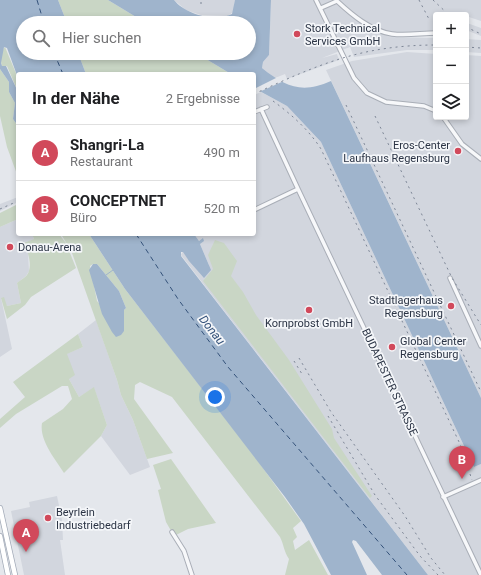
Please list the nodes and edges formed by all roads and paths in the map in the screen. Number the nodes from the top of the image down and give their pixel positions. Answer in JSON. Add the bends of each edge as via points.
{"nodes":[{"id":1,"x":316,"y":0,"type":"edge"},
{"id":2,"x":321,"y":8,"type":"junction"},
{"id":3,"x":433,"y":33,"type":"edge"},
{"id":4,"x":267,"y":107,"type":"dead end"},
{"id":5,"x":261,"y":109,"type":"junction"},
{"id":6,"x":433,"y":110,"type":"edge"},
{"id":7,"x":256,"y":111,"type":"edge"},
{"id":8,"x":445,"y":120,"type":"edge"},
{"id":9,"x":481,"y":159,"type":"edge"},
{"id":10,"x":298,"y":189,"type":"junction"},
{"id":11,"x":256,"y":209,"type":"edge"},
{"id":12,"x":450,"y":278,"type":"dead end"},
{"id":13,"x":481,"y":346,"type":"edge"},
{"id":14,"x":481,"y":480,"type":"edge"},
{"id":15,"x":443,"y":497,"type":"junction"},
{"id":16,"x":0,"y":508,"type":"edge"},
{"id":17,"x":172,"y":532,"type":"dead end"},
{"id":18,"x":0,"y":536,"type":"edge"},
{"id":19,"x":8,"y":575,"type":"edge"},
{"id":20,"x":15,"y":575,"type":"edge"},
{"id":21,"x":192,"y":575,"type":"edge"},
{"id":22,"x":481,"y":575,"type":"edge"}],
"edges":[{"from":1,"to":2,"type":"street"},
{"from":2,"to":3,"type":"street","via":[[337,1],[360,20],[383,32]]},
{"from":2,"to":6,"type":"street","via":[[354,78],[367,93],[386,102],[424,106]]},
{"from":4,"to":5,"type":"street"},
{"from":5,"to":7,"type":"street"},
{"from":5,"to":10,"type":"street","name":"BUDAPESTER STRASSE"},
{"from":8,"to":9,"type":"street","via":[[462,144]]},
{"from":10,"to":11,"type":"street"},
{"from":10,"to":15,"type":"street","name":"BUDAPESTER STRASSE"},
{"from":12,"to":13,"type":"street"},
{"from":14,"to":15,"type":"street"},
{"from":15,"to":22,"type":"street","name":"BUDAPESTER STRASSE"},
{"from":16,"to":20,"type":"main road"},
{"from":17,"to":21,"type":"street","via":[[184,551]]},
{"from":18,"to":19,"type":"main road"}]}
